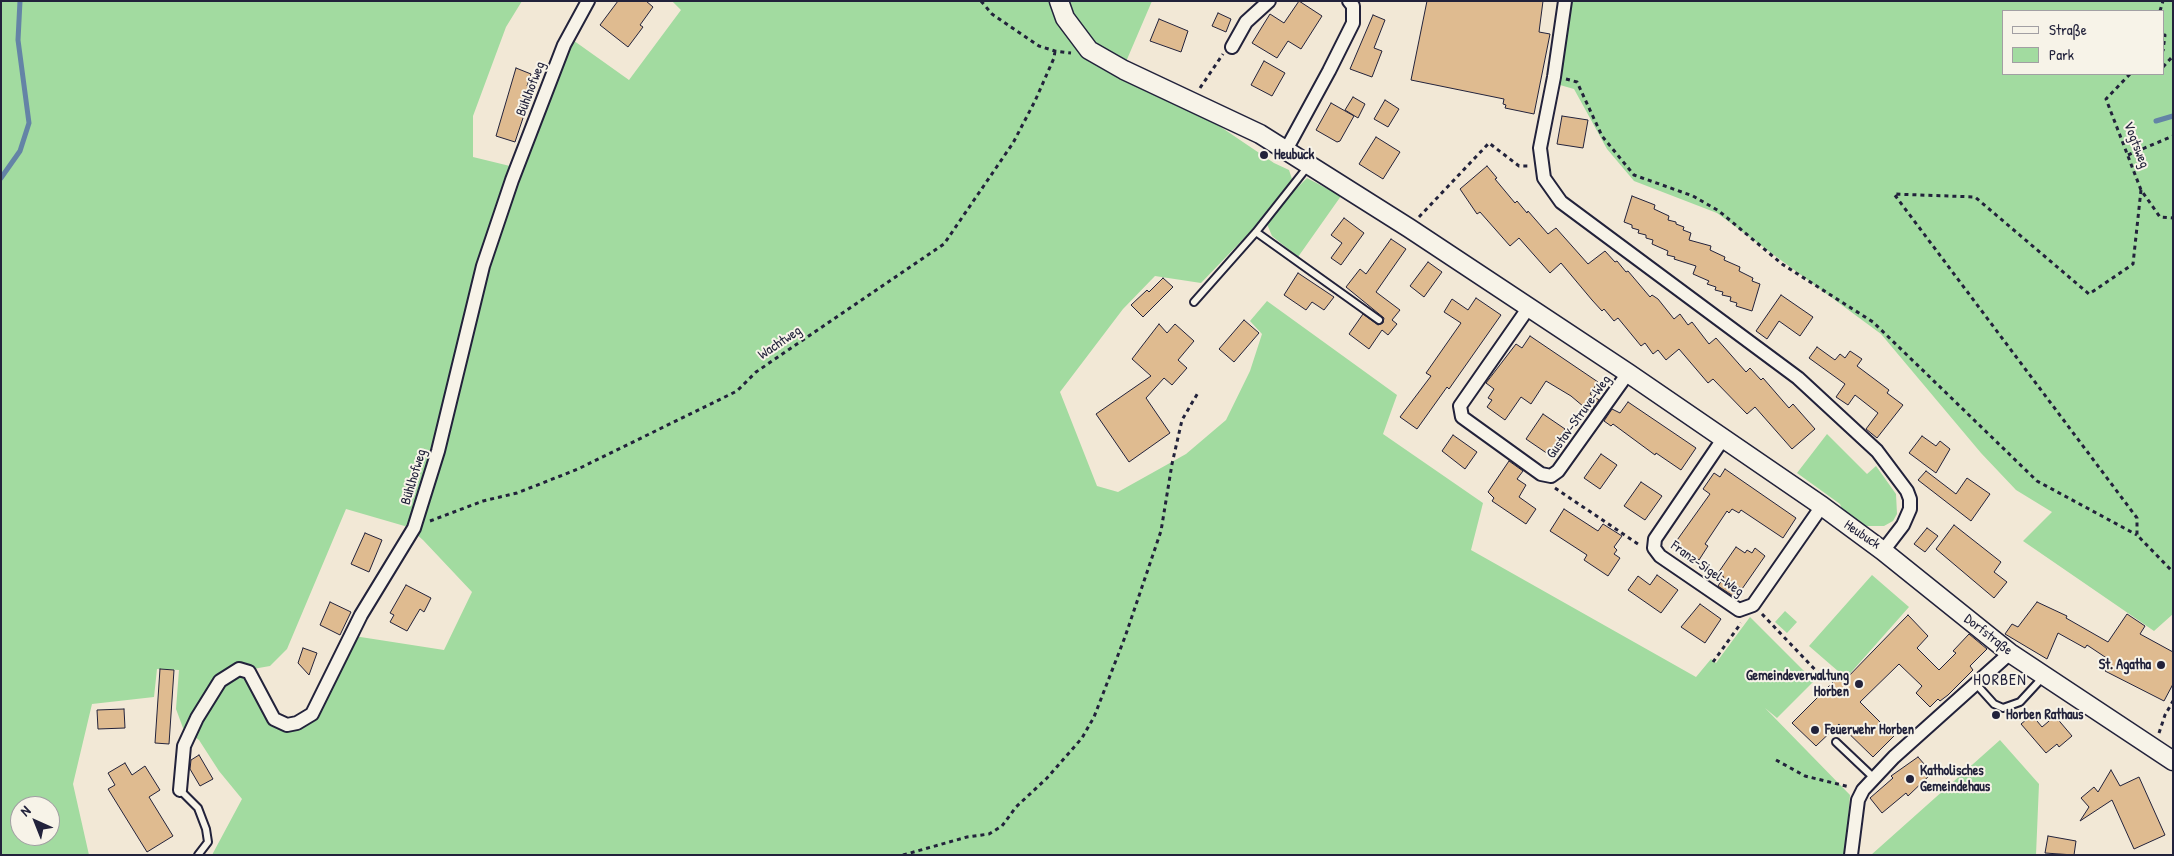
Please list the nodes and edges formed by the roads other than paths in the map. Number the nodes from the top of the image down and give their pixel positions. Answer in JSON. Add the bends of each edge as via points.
{"nodes":[{"id":1,"x":588,"y":1,"type":"edge"},
{"id":2,"x":1059,"y":1,"type":"edge"},
{"id":3,"x":1269,"y":1,"type":"edge"},
{"id":4,"x":1349,"y":1,"type":"edge"},
{"id":5,"x":1565,"y":1,"type":"edge"},
{"id":6,"x":1232,"y":47,"type":"road end"},
{"id":7,"x":1286,"y":150,"type":"junction"},
{"id":8,"x":1310,"y":164,"type":"junction"},
{"id":9,"x":1256,"y":232,"type":"junction"},
{"id":10,"x":1194,"y":302,"type":"dead end"},
{"id":11,"x":1529,"y":307,"type":"junction"},
{"id":12,"x":1379,"y":320,"type":"dead end"},
{"id":13,"x":1628,"y":374,"type":"junction"},
{"id":14,"x":1723,"y":439,"type":"junction"},
{"id":15,"x":1822,"y":506,"type":"junction"},
{"id":16,"x":1883,"y":551,"type":"junction"},
{"id":17,"x":2010,"y":653,"type":"junction"},
{"id":18,"x":2044,"y":675,"type":"junction"},
{"id":19,"x":1976,"y":684,"type":"junction"},
{"id":20,"x":1836,"y":742,"type":"dead end"},
{"id":21,"x":2173,"y":761,"type":"edge"},
{"id":22,"x":1874,"y":778,"type":"junction"},
{"id":23,"x":180,"y":790,"type":"joint"},
{"id":24,"x":198,"y":855,"type":"edge"},
{"id":25,"x":1852,"y":855,"type":"edge"}],
"edges":[{"from":1,"to":23,"type":"street","name":"Bühlhofweg","via":[[564,44],[483,266],[438,451],[414,528],[361,615],[312,714],[287,725],[274,719],[249,672],[239,669],[220,681],[197,718],[184,746]]},
{"from":2,"to":7,"type":"street","name":"Heubuck","via":[[1065,18],[1089,50]]},
{"from":3,"to":6,"type":"street","via":[[1246,22]]},
{"from":4,"to":7,"type":"street","via":[[1353,6],[1353,23]]},
{"from":5,"to":16,"type":"street","name":"Heubuck","via":[[1540,148],[1544,178],[1561,202],[1798,378],[1877,451],[1907,490],[1910,499],[1910,509],[1903,525]]},
{"from":7,"to":8,"type":"street","name":"Heubuck"},
{"from":8,"to":9,"type":"lane"},
{"from":8,"to":11,"type":"street","name":"Heubuck"},
{"from":9,"to":10,"type":"lane"},
{"from":9,"to":12,"type":"lane"},
{"from":11,"to":13,"type":"street","name":"Heubuck"},
{"from":11,"to":13,"type":"street","name":"Gustav-Struve-Weg","via":[[1460,406],[1462,418],[1541,474],[1551,476],[1558,471]]},
{"from":13,"to":14,"type":"street","name":"Heubuck"},
{"from":14,"to":15,"type":"street","name":"Heubuck"},
{"from":14,"to":15,"type":"street","name":"Franz-Sigel-Weg","via":[[1655,539],[1654,548],[1660,556],[1740,610],[1748,606]]},
{"from":15,"to":16,"type":"street","name":"Heubuck"},
{"from":16,"to":17,"type":"street","name":"Dorfstraße"},
{"from":17,"to":18,"type":"street","name":"Dorfstraße"},
{"from":17,"to":19,"type":"street"},
{"from":18,"to":19,"type":"lane","via":[[2020,702],[2003,708],[1994,704]]},
{"from":18,"to":21,"type":"street","name":"Dorfstraße"},
{"from":19,"to":22,"type":"street"},
{"from":20,"to":22,"type":"lane"},
{"from":22,"to":25,"type":"street","via":[[1858,800]]},
{"from":23,"to":24,"type":"lane","via":[[198,808],[206,829],[208,842]]}]}
